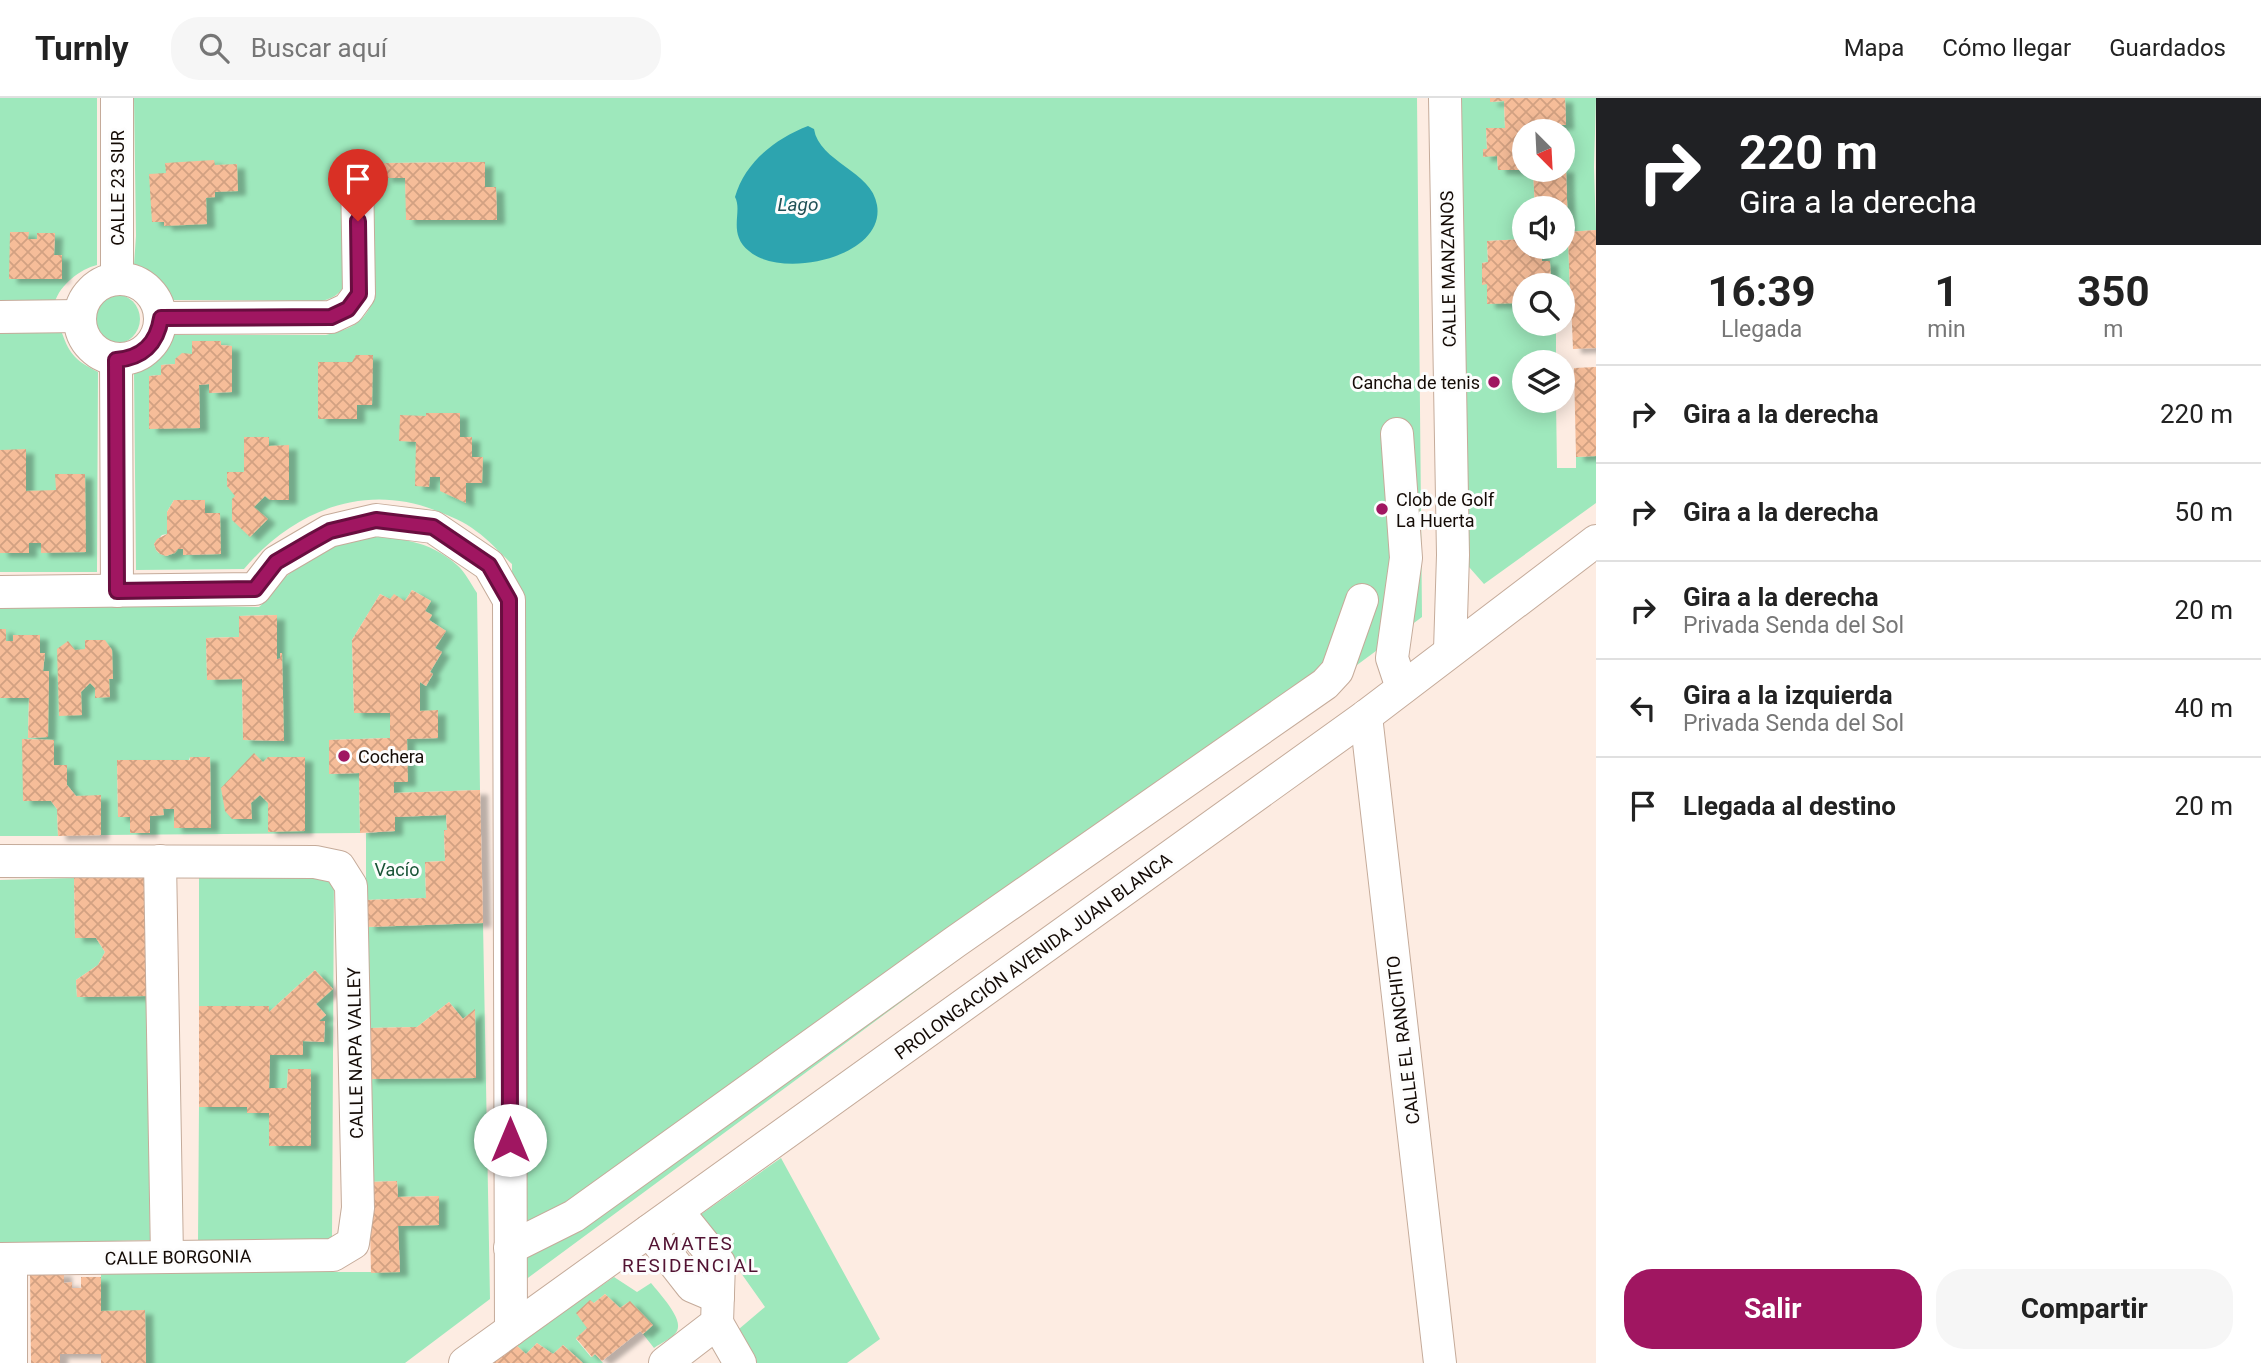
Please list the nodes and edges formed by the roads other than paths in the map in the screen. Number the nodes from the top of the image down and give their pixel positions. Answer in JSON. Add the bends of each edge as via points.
{"nodes":[{"id":1,"x":117,"y":98,"type":"edge"},
{"id":2,"x":1444,"y":98,"type":"edge"},
{"id":3,"x":358,"y":172,"type":"dead end"},
{"id":4,"x":117,"y":279,"type":"junction"},
{"id":5,"x":79,"y":316,"type":"junction"},
{"id":6,"x":0,"y":317,"type":"edge"},
{"id":7,"x":161,"y":318,"type":"junction"},
{"id":8,"x":116,"y":360,"type":"junction"},
{"id":9,"x":1396,"y":434,"type":"dead end"},
{"id":10,"x":1596,"y":541,"type":"edge"},
{"id":11,"x":117,"y":591,"type":"junction"},
{"id":12,"x":0,"y":592,"type":"edge"},
{"id":13,"x":1362,"y":600,"type":"dead end"},
{"id":14,"x":1450,"y":650,"type":"junction"},
{"id":15,"x":1402,"y":688,"type":"junction"},
{"id":16,"x":1366,"y":716,"type":"junction"},
{"id":17,"x":0,"y":861,"type":"edge"},
{"id":18,"x":160,"y":861,"type":"junction"},
{"id":19,"x":678,"y":1212,"type":"junction"},
{"id":20,"x":649,"y":1231,"type":"junction"},
{"id":21,"x":353,"y":1243,"type":"joint"},
{"id":22,"x":510,"y":1248,"type":"junction"},
{"id":23,"x":167,"y":1257,"type":"junction"},
{"id":24,"x":5,"y":1259,"type":"edge"},
{"id":25,"x":717,"y":1310,"type":"junction"},
{"id":26,"x":510,"y":1330,"type":"junction"},
{"id":27,"x":11,"y":1363,"type":"edge"},
{"id":28,"x":465,"y":1363,"type":"edge"},
{"id":29,"x":665,"y":1363,"type":"edge"},
{"id":30,"x":740,"y":1363,"type":"edge"},
{"id":31,"x":1440,"y":1363,"type":"edge"}],
"edges":[{"from":1,"to":4,"type":"street","name":"CALLE 23 SUR"},
{"from":2,"to":14,"type":"street","name":"CALLE MANZANOS","via":[[1453,555]]},
{"from":3,"to":7,"type":"street","via":[[359,294],[348,309],[331,317]]},
{"from":4,"to":5,"type":"street","via":[[95,286]]},
{"from":4,"to":7,"type":"street","via":[[142,285],[152,294]]},
{"from":5,"to":6,"type":"street"},
{"from":5,"to":8,"type":"street","via":[[85,341],[104,357]]},
{"from":7,"to":8,"type":"street","via":[[152,344],[130,359]]},
{"from":8,"to":11,"type":"street"},
{"from":9,"to":15,"type":"street","via":[[1406,558],[1392,658]]},
{"from":10,"to":14,"type":"street","name":"PROLONGACIÓN AVENIDA JUAN BLANCA"},
{"from":11,"to":12,"type":"street"},
{"from":11,"to":22,"type":"street","via":[[255,589],[276,562],[308,543],[330,531],[376,520],[433,527],[489,565],[509,600]]},
{"from":13,"to":22,"type":"street","via":[[1337,671],[1325,684],[573,1216]]},
{"from":14,"to":15,"type":"street","name":"PROLONGACIÓN AVENIDA JUAN BLANCA"},
{"from":15,"to":16,"type":"street","name":"PROLONGACIÓN AVENIDA JUAN BLANCA"},
{"from":16,"to":19,"type":"street","name":"PROLONGACIÓN AVENIDA JUAN BLANCA"},
{"from":16,"to":31,"type":"street","name":"CALLE EL RANCHITO"},
{"from":17,"to":18,"type":"street"},
{"from":18,"to":21,"type":"street","name":"CALLE NAPA VALLEY","via":[[315,862],[339,867],[351,886],[358,1208]]},
{"from":18,"to":23,"type":"street"},
{"from":19,"to":20,"type":"street","name":"PROLONGACIÓN AVENIDA JUAN BLANCA"},
{"from":19,"to":25,"type":"street","via":[[719,1264]]},
{"from":20,"to":25,"type":"street"},
{"from":20,"to":26,"type":"street","name":"PROLONGACIÓN AVENIDA JUAN BLANCA"},
{"from":21,"to":23,"type":"street","name":"CALLE BORGONIA","via":[[333,1255]]},
{"from":22,"to":26,"type":"street"},
{"from":23,"to":24,"type":"street","name":"CALLE BORGONIA"},
{"from":24,"to":27,"type":"street"},
{"from":25,"to":29,"type":"street"},
{"from":25,"to":30,"type":"street"},
{"from":26,"to":28,"type":"street","name":"PROLONGACIÓN AVENIDA JUAN BLANCA"}]}
